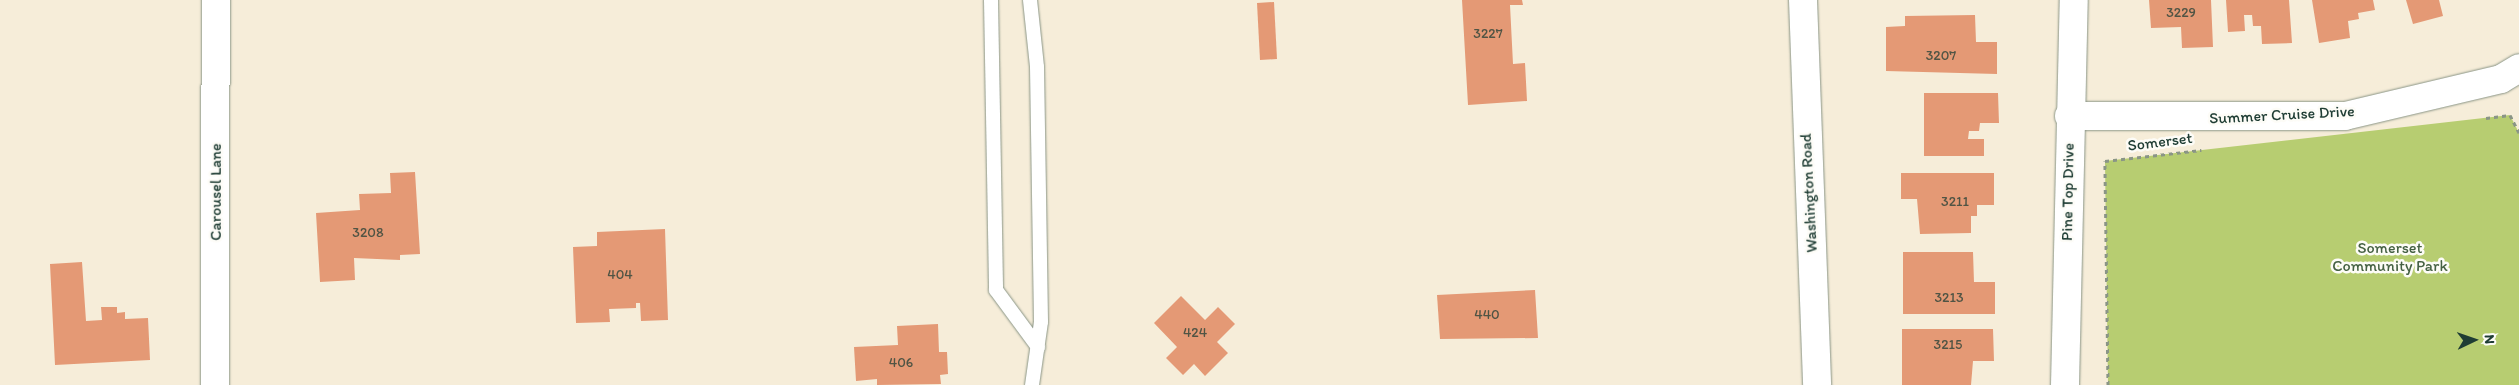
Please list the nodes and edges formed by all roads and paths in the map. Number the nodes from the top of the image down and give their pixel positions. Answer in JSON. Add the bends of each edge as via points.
{"nodes":[{"id":1,"x":216,"y":0,"type":"edge"},
{"id":2,"x":991,"y":0,"type":"edge"},
{"id":3,"x":1030,"y":0,"type":"edge"},
{"id":4,"x":1803,"y":0,"type":"edge"},
{"id":5,"x":2074,"y":0,"type":"edge"},
{"id":6,"x":2519,"y":68,"type":"edge"},
{"id":7,"x":2069,"y":116,"type":"junction"},
{"id":8,"x":2480,"y":118,"type":"dead end"},
{"id":9,"x":2519,"y":133,"type":"edge"},
{"id":10,"x":2203,"y":150,"type":"dead end"},
{"id":11,"x":1038,"y":347,"type":"junction"},
{"id":12,"x":215,"y":385,"type":"edge"},
{"id":13,"x":1032,"y":385,"type":"edge"},
{"id":14,"x":1817,"y":385,"type":"edge"},
{"id":15,"x":2065,"y":385,"type":"edge"},
{"id":16,"x":2108,"y":385,"type":"edge"}],
"edges":[{"from":1,"to":12,"type":"street","name":"Carousel Lane"},
{"from":2,"to":11,"type":"lane","via":[[996,290]]},
{"from":3,"to":11,"type":"lane","via":[[1037,77]]},
{"from":4,"to":14,"type":"street","name":"Washington Road"},
{"from":5,"to":7,"type":"street","name":"Pine Top Drive"},
{"from":6,"to":7,"type":"street","name":"Summer Cruise Drive","via":[[2501,79],[2345,116]]},
{"from":7,"to":15,"type":"street","name":"Pine Top Drive"},
{"from":8,"to":9,"type":"path","via":[[2510,115]]},
{"from":10,"to":16,"type":"path","name":"Somerset","via":[[2104,161]]},
{"from":11,"to":13,"type":"lane"}]}
